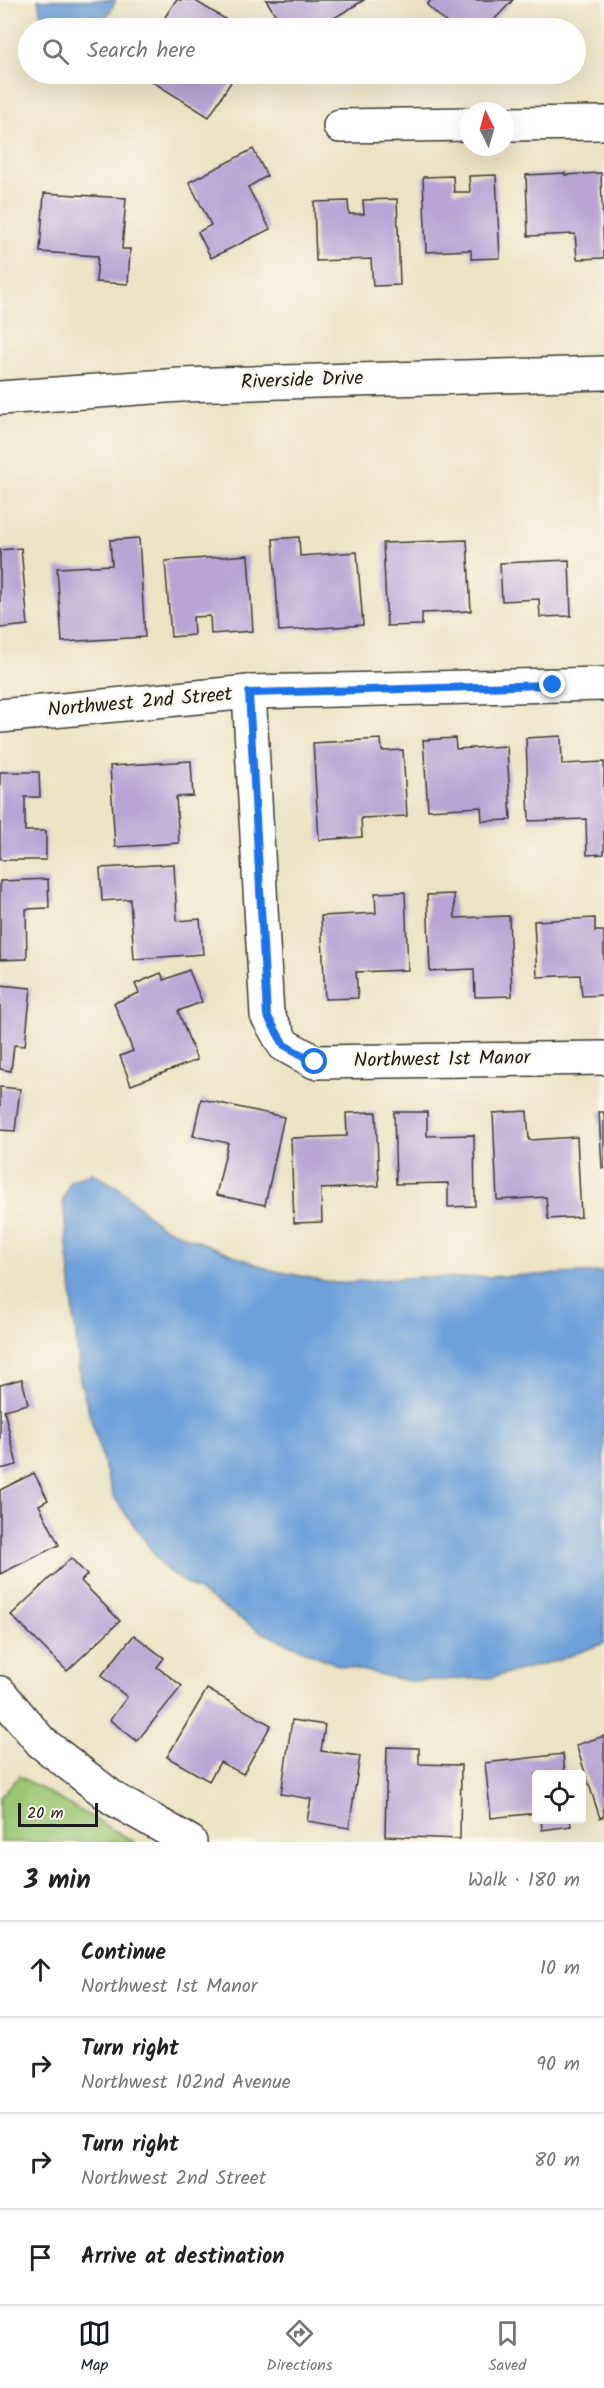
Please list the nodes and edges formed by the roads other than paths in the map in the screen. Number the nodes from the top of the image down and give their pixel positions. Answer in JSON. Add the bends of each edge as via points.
{"nodes":[{"id":1,"x":604,"y":123,"type":"edge"},
{"id":2,"x":460,"y":124,"type":"edge"},
{"id":3,"x":514,"y":124,"type":"edge"},
{"id":4,"x":340,"y":126,"type":"dead end"},
{"id":5,"x":604,"y":373,"type":"edge"},
{"id":6,"x":0,"y":398,"type":"edge"},
{"id":7,"x":604,"y":684,"type":"edge"},
{"id":8,"x":249,"y":693,"type":"junction"},
{"id":9,"x":0,"y":716,"type":"edge"},
{"id":10,"x":604,"y":1058,"type":"edge"},
{"id":11,"x":0,"y":1693,"type":"edge"},
{"id":12,"x":190,"y":1842,"type":"edge"}],
"edges":[{"from":1,"to":3,"type":"street"},
{"from":2,"to":4,"type":"street"},
{"from":5,"to":6,"type":"street","name":"Riverside Drive","via":[[180,385]]},
{"from":7,"to":8,"type":"street","name":"Northwest 2nd Street"},
{"from":8,"to":9,"type":"street","name":"Northwest 2nd Street"},
{"from":8,"to":10,"type":"street","name":"Northwest 1st Manor","via":[[267,1015],[284,1045],[315,1062]]},
{"from":11,"to":12,"type":"street","via":[[41,1742],[114,1799]]}]}
